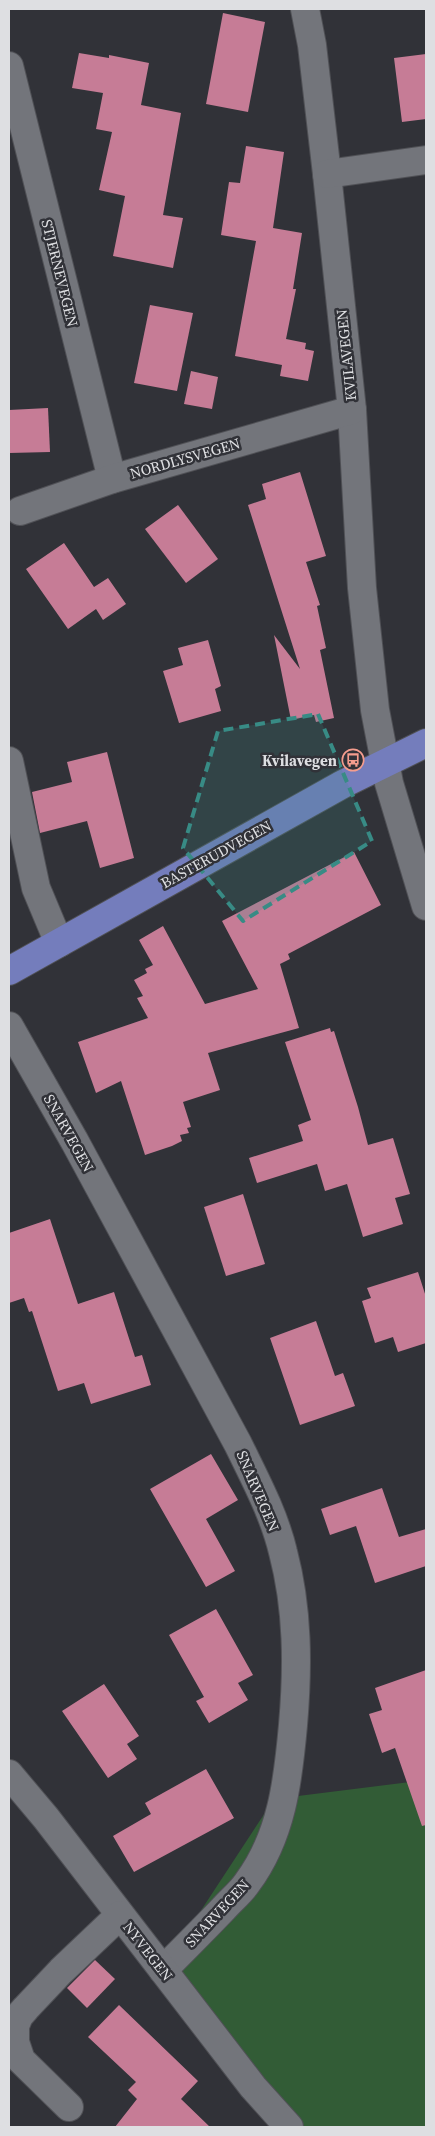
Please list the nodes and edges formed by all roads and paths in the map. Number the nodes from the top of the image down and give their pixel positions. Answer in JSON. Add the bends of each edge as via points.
{"nodes":[{"id":1,"x":306,"y":9,"type":"edge"},
{"id":2,"x":9,"y":66,"type":"edge"},
{"id":3,"x":426,"y":160,"type":"edge"},
{"id":4,"x":327,"y":174,"type":"junction"},
{"id":5,"x":352,"y":410,"type":"junction"},
{"id":6,"x":112,"y":479,"type":"junction"},
{"id":7,"x":20,"y":511,"type":"dead end"},
{"id":8,"x":426,"y":744,"type":"edge"},
{"id":9,"x":9,"y":761,"type":"edge"},
{"id":10,"x":385,"y":762,"type":"junction"},
{"id":11,"x":426,"y":906,"type":"edge"},
{"id":12,"x":58,"y":943,"type":"junction"},
{"id":13,"x":9,"y":971,"type":"edge"},
{"id":14,"x":9,"y":1026,"type":"edge"},
{"id":15,"x":9,"y":1774,"type":"edge"},
{"id":16,"x":120,"y":1915,"type":"junction"},
{"id":17,"x":163,"y":1970,"type":"junction"},
{"id":18,"x":69,"y":2107,"type":"dead end"},
{"id":19,"x":289,"y":2127,"type":"edge"}],
"edges":[{"from":1,"to":4,"type":"street","name":"KVILAVEGEN"},
{"from":2,"to":6,"type":"street","name":"STJERNEVEGEN"},
{"from":3,"to":4,"type":"street"},
{"from":4,"to":5,"type":"street","name":"KVILAVEGEN"},
{"from":5,"to":6,"type":"street","name":"NORDLYSVEGEN"},
{"from":5,"to":10,"type":"street","name":"KVILAVEGEN","via":[[362,588],[375,710]]},
{"from":6,"to":7,"type":"street","name":"NORDLYSVEGEN"},
{"from":8,"to":10,"type":"main road","name":"BASTERUDVEGEN"},
{"from":9,"to":12,"type":"street","via":[[36,888]]},
{"from":10,"to":11,"type":"street","name":"KVILAVEGEN"},
{"from":10,"to":12,"type":"main road","name":"BASTERUDVEGEN"},
{"from":12,"to":13,"type":"main road","name":"BASTERUDVEGEN"},
{"from":14,"to":17,"type":"street","name":"SNARVEGEN","via":[[238,1444],[263,1494],[283,1550],[290,1584],[296,1648],[295,1695],[289,1774],[280,1815],[266,1851],[247,1883]]},
{"from":15,"to":16,"type":"street","name":"NYVEGEN"},
{"from":16,"to":17,"type":"street","name":"NYVEGEN"},
{"from":16,"to":18,"type":"street","via":[[61,1971],[19,2016],[15,2026],[15,2042],[21,2060]]},
{"from":17,"to":19,"type":"street","name":"NYVEGEN","via":[[253,2087]]}]}
